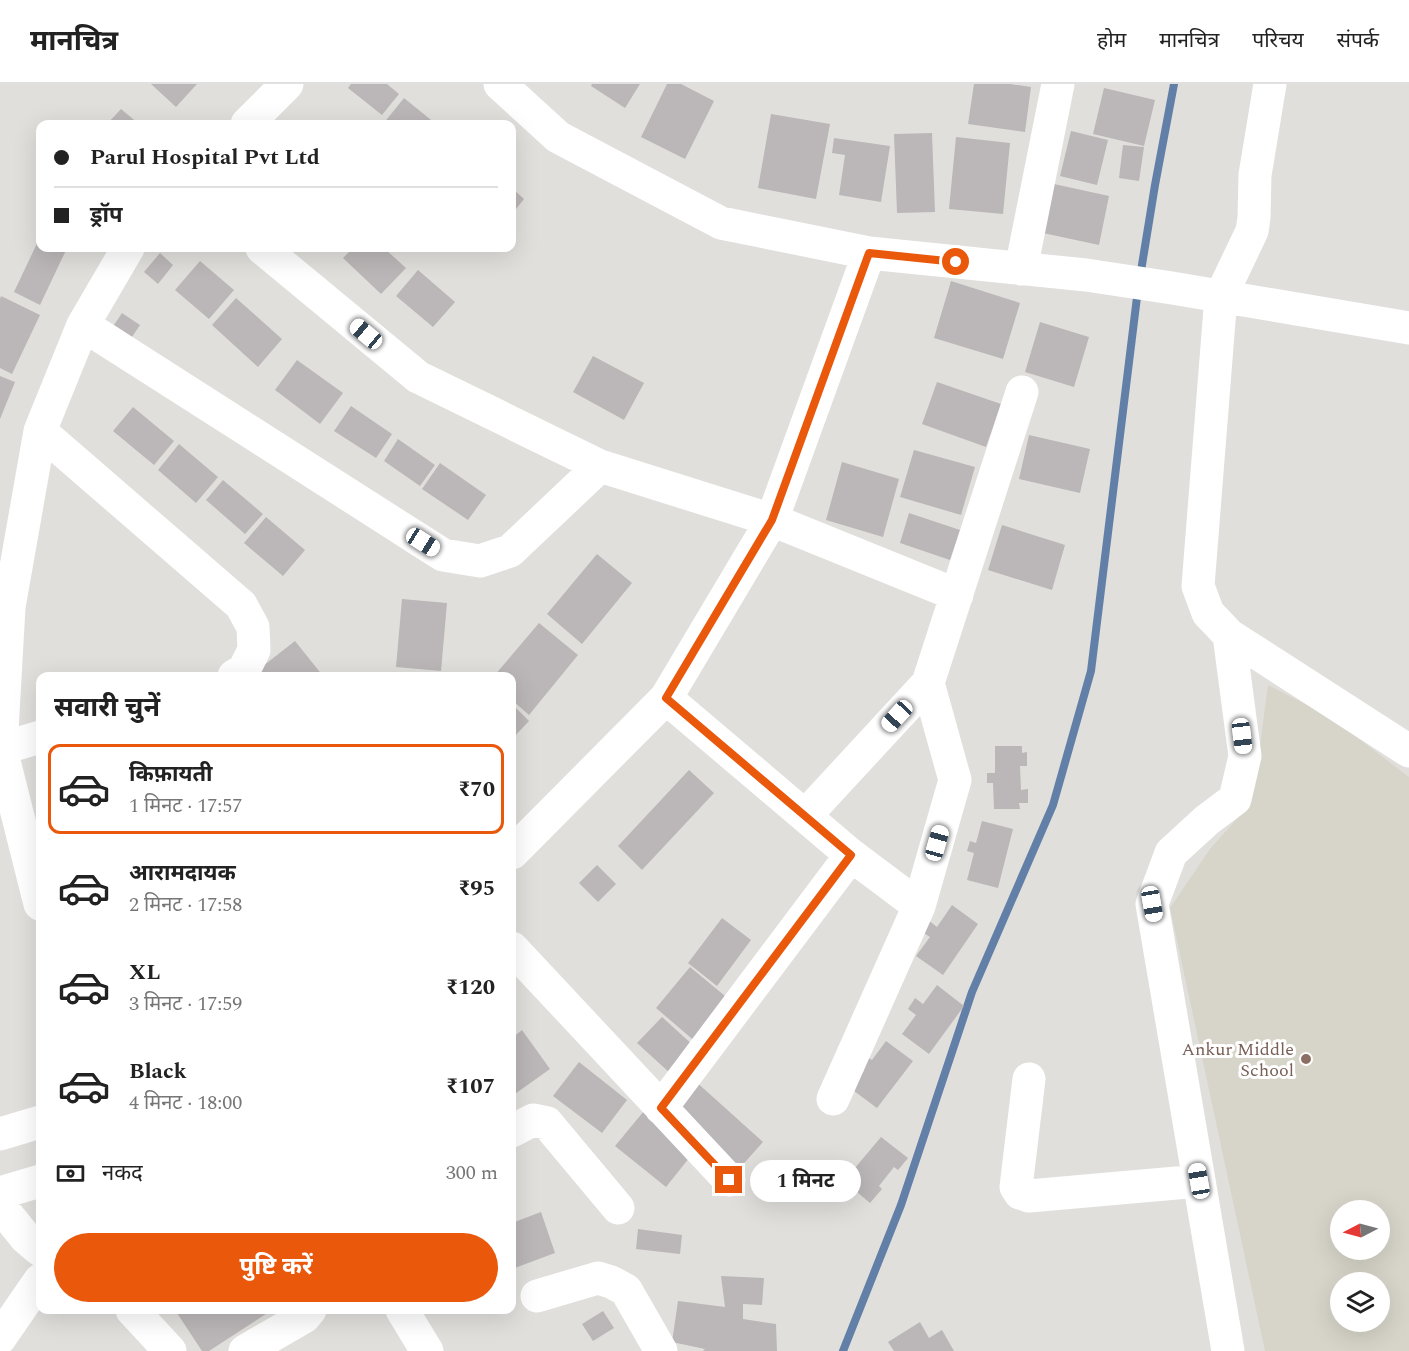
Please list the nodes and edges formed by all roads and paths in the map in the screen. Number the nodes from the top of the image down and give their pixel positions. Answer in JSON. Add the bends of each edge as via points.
{"nodes":[{"id":1,"x":288,"y":84,"type":"edge"},
{"id":2,"x":500,"y":84,"type":"edge"},
{"id":3,"x":1058,"y":84,"type":"edge"},
{"id":4,"x":1270,"y":84,"type":"edge"},
{"id":5,"x":251,"y":120,"type":"edge"},
{"id":6,"x":126,"y":252,"type":"edge"},
{"id":7,"x":267,"y":252,"type":"edge"},
{"id":8,"x":869,"y":253,"type":"junction"},
{"id":9,"x":1021,"y":269,"type":"junction"},
{"id":10,"x":1221,"y":296,"type":"junction"},
{"id":11,"x":82,"y":325,"type":"junction"},
{"id":12,"x":1409,"y":328,"type":"edge"},
{"id":13,"x":1022,"y":392,"type":"dead end"},
{"id":14,"x":40,"y":431,"type":"junction"},
{"id":15,"x":600,"y":466,"type":"junction"},
{"id":16,"x":772,"y":520,"type":"junction"},
{"id":17,"x":957,"y":595,"type":"junction"},
{"id":18,"x":1229,"y":635,"type":"junction"},
{"id":19,"x":241,"y":672,"type":"edge"},
{"id":20,"x":928,"y":682,"type":"junction"},
{"id":21,"x":666,"y":698,"type":"junction"},
{"id":22,"x":36,"y":738,"type":"edge"},
{"id":23,"x":0,"y":749,"type":"edge"},
{"id":24,"x":1409,"y":751,"type":"edge"},
{"id":25,"x":805,"y":816,"type":"junction"},
{"id":26,"x":516,"y":849,"type":"edge"},
{"id":27,"x":851,"y":855,"type":"junction"},
{"id":28,"x":36,"y":888,"type":"edge"},
{"id":29,"x":919,"y":906,"type":"junction"},
{"id":30,"x":516,"y":952,"type":"edge"},
{"id":31,"x":1029,"y":1080,"type":"dead end"},
{"id":32,"x":833,"y":1099,"type":"dead end"},
{"id":33,"x":661,"y":1108,"type":"junction"},
{"id":34,"x":36,"y":1123,"type":"edge"},
{"id":35,"x":516,"y":1129,"type":"edge"},
{"id":36,"x":0,"y":1134,"type":"edge"},
{"id":37,"x":729,"y":1180,"type":"dead end"},
{"id":38,"x":1199,"y":1181,"type":"junction"},
{"id":39,"x":36,"y":1182,"type":"edge"},
{"id":40,"x":0,"y":1193,"type":"edge"},
{"id":41,"x":0,"y":1206,"type":"edge"},
{"id":42,"x":618,"y":1208,"type":"dead end"},
{"id":43,"x":36,"y":1247,"type":"edge"},
{"id":44,"x":36,"y":1286,"type":"edge"},
{"id":45,"x":537,"y":1296,"type":"dead end"},
{"id":46,"x":136,"y":1314,"type":"edge"},
{"id":47,"x":307,"y":1314,"type":"edge"},
{"id":48,"x":404,"y":1314,"type":"edge"},
{"id":49,"x":0,"y":1338,"type":"edge"},
{"id":50,"x":170,"y":1351,"type":"edge"},
{"id":51,"x":245,"y":1351,"type":"edge"},
{"id":52,"x":427,"y":1351,"type":"edge"},
{"id":53,"x":661,"y":1351,"type":"edge"},
{"id":54,"x":1228,"y":1351,"type":"edge"}],
"edges":[{"from":1,"to":5,"type":"street"},
{"from":2,"to":8,"type":"street","via":[[558,137],[722,223]]},
{"from":3,"to":9,"type":"street"},
{"from":4,"to":10,"type":"street","via":[[1255,175],[1252,231]]},
{"from":6,"to":11,"type":"street"},
{"from":7,"to":15,"type":"street","via":[[418,377]]},
{"from":8,"to":9,"type":"street"},
{"from":8,"to":16,"type":"street"},
{"from":9,"to":10,"type":"street"},
{"from":10,"to":12,"type":"street"},
{"from":10,"to":18,"type":"street","via":[[1198,586],[1208,613]]},
{"from":11,"to":14,"type":"street"},
{"from":11,"to":15,"type":"street","via":[[443,555],[480,561],[510,551]]},
{"from":13,"to":17,"type":"street"},
{"from":14,"to":19,"type":"street","via":[[241,606],[253,627],[254,650]]},
{"from":14,"to":23,"type":"street","via":[[9,607]]},
{"from":15,"to":16,"type":"street"},
{"from":16,"to":17,"type":"street"},
{"from":16,"to":21,"type":"street"},
{"from":17,"to":20,"type":"street"},
{"from":18,"to":24,"type":"street"},
{"from":18,"to":38,"type":"street","via":[[1245,756],[1235,799],[1172,853],[1152,904]]},
{"from":20,"to":25,"type":"street"},
{"from":20,"to":29,"type":"street","via":[[955,780]]},
{"from":21,"to":25,"type":"street"},
{"from":21,"to":26,"type":"street"},
{"from":22,"to":23,"type":"street"},
{"from":23,"to":28,"type":"street"},
{"from":25,"to":27,"type":"street"},
{"from":27,"to":29,"type":"street"},
{"from":27,"to":33,"type":"street"},
{"from":29,"to":32,"type":"street"},
{"from":30,"to":33,"type":"street"},
{"from":31,"to":38,"type":"street","via":[[1016,1187],[1020,1193],[1029,1196]]},
{"from":33,"to":37,"type":"street"},
{"from":34,"to":36,"type":"street"},
{"from":35,"to":42,"type":"street","via":[[533,1120],[547,1123]]},
{"from":38,"to":54,"type":"street"},
{"from":39,"to":40,"type":"street"},
{"from":41,"to":43,"type":"street"},
{"from":44,"to":49,"type":"street"},
{"from":45,"to":53,"type":"street","via":[[598,1278],[611,1282],[626,1290]]},
{"from":46,"to":50,"type":"street"},
{"from":47,"to":51,"type":"street"},
{"from":48,"to":52,"type":"street"}]}
